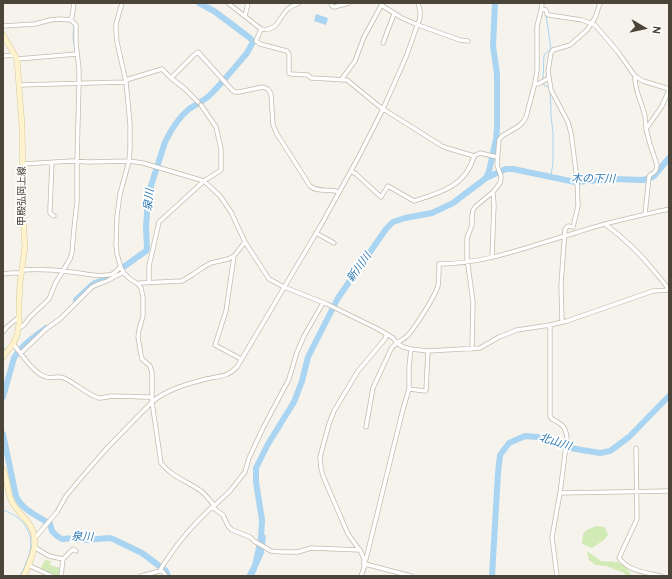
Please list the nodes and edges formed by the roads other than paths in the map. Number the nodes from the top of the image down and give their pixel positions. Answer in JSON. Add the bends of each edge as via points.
{"nodes":[{"id":1,"x":74,"y":3,"type":"edge"},
{"id":2,"x":122,"y":3,"type":"edge"},
{"id":3,"x":228,"y":3,"type":"edge"},
{"id":4,"x":248,"y":3,"type":"edge"},
{"id":5,"x":299,"y":3,"type":"edge"},
{"id":6,"x":331,"y":3,"type":"edge"},
{"id":7,"x":349,"y":3,"type":"edge"},
{"id":8,"x":418,"y":3,"type":"edge"},
{"id":9,"x":542,"y":3,"type":"edge"},
{"id":10,"x":600,"y":3,"type":"edge"},
{"id":11,"x":342,"y":4,"type":"edge"},
{"id":12,"x":382,"y":4,"type":"edge"},
{"id":13,"x":543,"y":9,"type":"junction"},
{"id":14,"x":394,"y":14,"type":"junction"},
{"id":15,"x":245,"y":16,"type":"junction"},
{"id":16,"x":70,"y":19,"type":"junction"},
{"id":17,"x":592,"y":24,"type":"junction"},
{"id":18,"x":418,"y":25,"type":"junction"},
{"id":19,"x":3,"y":26,"type":"edge"},
{"id":20,"x":261,"y":29,"type":"junction"},
{"id":21,"x":3,"y":34,"type":"edge"},
{"id":22,"x":468,"y":41,"type":"dead end"},
{"id":23,"x":383,"y":43,"type":"dead end"},
{"id":24,"x":76,"y":54,"type":"junction"},
{"id":25,"x":3,"y":56,"type":"edge"},
{"id":26,"x":16,"y":57,"type":"junction"},
{"id":27,"x":635,"y":76,"type":"junction"},
{"id":28,"x":171,"y":78,"type":"junction"},
{"id":29,"x":549,"y":78,"type":"junction"},
{"id":30,"x":341,"y":80,"type":"junction"},
{"id":31,"x":126,"y":81,"type":"junction"},
{"id":32,"x":78,"y":83,"type":"junction"},
{"id":33,"x":535,"y":83,"type":"junction"},
{"id":34,"x":20,"y":85,"type":"junction"},
{"id":35,"x":669,"y":90,"type":"edge"},
{"id":36,"x":383,"y":109,"type":"junction"},
{"id":37,"x":646,"y":129,"type":"junction"},
{"id":38,"x":474,"y":156,"type":"junction"},
{"id":39,"x":497,"y":157,"type":"junction"},
{"id":40,"x":75,"y":161,"type":"junction"},
{"id":41,"x":129,"y":161,"type":"junction"},
{"id":42,"x":52,"y":162,"type":"junction"},
{"id":43,"x":23,"y":164,"type":"junction"},
{"id":44,"x":351,"y":171,"type":"junction"},
{"id":45,"x":204,"y":181,"type":"junction"},
{"id":46,"x":339,"y":192,"type":"junction"},
{"id":47,"x":493,"y":192,"type":"junction"},
{"id":48,"x":669,"y":209,"type":"edge"},
{"id":49,"x":645,"y":214,"type":"junction"},
{"id":50,"x":54,"y":216,"type":"dead end"},
{"id":51,"x":605,"y":224,"type":"junction"},
{"id":52,"x":316,"y":233,"type":"junction"},
{"id":53,"x":564,"y":236,"type":"junction"},
{"id":54,"x":245,"y":242,"type":"junction"},
{"id":55,"x":334,"y":242,"type":"dead end"},
{"id":56,"x":234,"y":256,"type":"junction"},
{"id":57,"x":492,"y":256,"type":"junction"},
{"id":58,"x":468,"y":262,"type":"junction"},
{"id":59,"x":122,"y":270,"type":"junction"},
{"id":60,"x":60,"y":271,"type":"junction"},
{"id":61,"x":21,"y":272,"type":"junction"},
{"id":62,"x":3,"y":274,"type":"edge"},
{"id":63,"x":149,"y":282,"type":"junction"},
{"id":64,"x":138,"y":284,"type":"junction"},
{"id":65,"x":284,"y":287,"type":"junction"},
{"id":66,"x":669,"y":289,"type":"edge"},
{"id":67,"x":325,"y":304,"type":"junction"},
{"id":68,"x":19,"y":317,"type":"junction"},
{"id":69,"x":562,"y":322,"type":"junction"},
{"id":70,"x":550,"y":325,"type":"junction"},
{"id":71,"x":18,"y":329,"type":"junction"},
{"id":72,"x":3,"y":332,"type":"edge"},
{"id":73,"x":387,"y":334,"type":"junction"},
{"id":74,"x":397,"y":343,"type":"junction"},
{"id":75,"x":13,"y":344,"type":"junction"},
{"id":76,"x":411,"y":349,"type":"junction"},
{"id":77,"x":472,"y":349,"type":"junction"},
{"id":78,"x":428,"y":350,"type":"junction"},
{"id":79,"x":20,"y":351,"type":"junction"},
{"id":80,"x":3,"y":357,"type":"edge"},
{"id":81,"x":242,"y":359,"type":"junction"},
{"id":82,"x":409,"y":389,"type":"junction"},
{"id":83,"x":152,"y":396,"type":"junction"},
{"id":84,"x":152,"y":402,"type":"junction"},
{"id":85,"x":366,"y":427,"type":"dead end"},
{"id":86,"x":636,"y":448,"type":"dead end"},
{"id":87,"x":3,"y":469,"type":"edge"},
{"id":88,"x":637,"y":491,"type":"junction"},
{"id":89,"x":669,"y":491,"type":"edge"},
{"id":90,"x":560,"y":492,"type":"junction"},
{"id":91,"x":213,"y":506,"type":"junction"},
{"id":92,"x":35,"y":538,"type":"junction"},
{"id":93,"x":34,"y":547,"type":"junction"},
{"id":94,"x":360,"y":550,"type":"junction"},
{"id":95,"x":76,"y":551,"type":"dead end"},
{"id":96,"x":63,"y":559,"type":"junction"},
{"id":97,"x":365,"y":563,"type":"junction"},
{"id":98,"x":28,"y":565,"type":"junction"},
{"id":99,"x":161,"y":569,"type":"junction"},
{"id":100,"x":152,"y":575,"type":"edge"},
{"id":101,"x":24,"y":576,"type":"edge"},
{"id":102,"x":52,"y":576,"type":"edge"},
{"id":103,"x":61,"y":576,"type":"edge"},
{"id":104,"x":141,"y":576,"type":"edge"},
{"id":105,"x":166,"y":576,"type":"edge"},
{"id":106,"x":361,"y":576,"type":"edge"},
{"id":107,"x":411,"y":576,"type":"edge"},
{"id":108,"x":557,"y":576,"type":"edge"},
{"id":109,"x":661,"y":576,"type":"edge"}],
"edges":[{"from":1,"to":16,"type":"street"},
{"from":2,"to":31,"type":"street","via":[[116,32]]},
{"from":3,"to":15,"type":"street"},
{"from":4,"to":15,"type":"street"},
{"from":5,"to":20,"type":"street","via":[[289,8],[274,27]]},
{"from":6,"to":11,"type":"street","via":[[334,7]]},
{"from":7,"to":11,"type":"street"},
{"from":8,"to":18,"type":"street"},
{"from":9,"to":13,"type":"street"},
{"from":10,"to":17,"type":"street"},
{"from":12,"to":14,"type":"street"},
{"from":12,"to":30,"type":"street","via":[[372,20],[355,61]]},
{"from":13,"to":17,"type":"street","via":[[549,15]]},
{"from":13,"to":33,"type":"street","via":[[537,27]]},
{"from":14,"to":18,"type":"street"},
{"from":14,"to":23,"type":"street"},
{"from":15,"to":20,"type":"street"},
{"from":16,"to":19,"type":"street"},
{"from":16,"to":24,"type":"street","via":[[76,25]]},
{"from":17,"to":27,"type":"street","via":[[618,52]]},
{"from":17,"to":29,"type":"street","via":[[570,45],[553,50],[548,67]]},
{"from":18,"to":22,"type":"street"},
{"from":18,"to":36,"type":"street"},
{"from":20,"to":30,"type":"street","via":[[256,41],[287,51],[289,73]]},
{"from":21,"to":26,"type":"main road","name":"甲殿弘岡上線"},
{"from":24,"to":26,"type":"street"},
{"from":24,"to":32,"type":"street"},
{"from":25,"to":26,"type":"street"},
{"from":26,"to":34,"type":"main road","name":"甲殿弘岡上線"},
{"from":27,"to":35,"type":"street"},
{"from":27,"to":37,"type":"street"},
{"from":28,"to":31,"type":"street","via":[[162,69]]},
{"from":28,"to":45,"type":"street","via":[[199,103],[216,127],[222,157],[220,170]]},
{"from":28,"to":46,"type":"street","via":[[198,52],[235,92],[263,87],[268,89],[271,94],[273,125],[310,186],[317,190]]},
{"from":29,"to":33,"type":"street"},
{"from":29,"to":53,"type":"street","via":[[551,90],[571,133],[577,181],[578,206],[573,227],[568,226]]},
{"from":30,"to":36,"type":"street","via":[[350,82]]},
{"from":31,"to":32,"type":"street"},
{"from":31,"to":41,"type":"street","via":[[130,124]]},
{"from":32,"to":34,"type":"street"},
{"from":32,"to":40,"type":"street"},
{"from":33,"to":39,"type":"street","via":[[523,122],[499,140]]},
{"from":34,"to":43,"type":"main road","name":"甲殿弘岡上線"},
{"from":35,"to":37,"type":"street","via":[[662,106]]},
{"from":36,"to":38,"type":"street","via":[[442,146]]},
{"from":36,"to":44,"type":"street"},
{"from":37,"to":49,"type":"street","via":[[657,168],[650,175]]},
{"from":38,"to":39,"type":"street","via":[[480,153]]},
{"from":38,"to":44,"type":"street","via":[[464,176],[452,186],[414,202],[388,186],[381,197]]},
{"from":39,"to":47,"type":"street","via":[[501,179]]},
{"from":40,"to":41,"type":"street"},
{"from":40,"to":42,"type":"street"},
{"from":40,"to":60,"type":"street","via":[[77,202],[72,253]]},
{"from":41,"to":45,"type":"street"},
{"from":41,"to":59,"type":"street","via":[[117,216],[116,245]]},
{"from":42,"to":43,"type":"street"},
{"from":42,"to":50,"type":"street","via":[[50,213]]},
{"from":43,"to":61,"type":"main road","name":"甲殿弘岡上線","via":[[25,246]]},
{"from":44,"to":46,"type":"street"},
{"from":45,"to":54,"type":"street","via":[[220,196],[231,212]]},
{"from":45,"to":63,"type":"street","via":[[159,222],[149,266]]},
{"from":46,"to":52,"type":"street"},
{"from":47,"to":57,"type":"street"},
{"from":47,"to":58,"type":"street","via":[[473,210],[472,225],[467,238]]},
{"from":48,"to":49,"type":"street"},
{"from":49,"to":51,"type":"street"},
{"from":51,"to":53,"type":"street"},
{"from":51,"to":66,"type":"street","via":[[636,250]]},
{"from":52,"to":55,"type":"street"},
{"from":52,"to":65,"type":"street"},
{"from":53,"to":57,"type":"street"},
{"from":53,"to":69,"type":"street"},
{"from":54,"to":56,"type":"street"},
{"from":54,"to":65,"type":"street","via":[[268,279]]},
{"from":56,"to":63,"type":"street","via":[[211,263],[182,281]]},
{"from":56,"to":81,"type":"street","via":[[226,310],[215,345]]},
{"from":57,"to":58,"type":"street"},
{"from":58,"to":74,"type":"street","via":[[439,264],[436,292],[414,327]]},
{"from":58,"to":77,"type":"street","via":[[473,302]]},
{"from":59,"to":60,"type":"street","via":[[119,269],[109,275]]},
{"from":59,"to":64,"type":"street"},
{"from":59,"to":79,"type":"street","via":[[111,279],[92,287],[60,319]]},
{"from":60,"to":61,"type":"street","via":[[39,269]]},
{"from":60,"to":71,"type":"street","via":[[49,299]]},
{"from":61,"to":62,"type":"street"},
{"from":61,"to":68,"type":"main road","name":"甲殿弘岡上線"},
{"from":63,"to":64,"type":"street"},
{"from":64,"to":83,"type":"street","via":[[143,297],[143,316],[138,337],[142,359],[150,366],[152,373]]},
{"from":65,"to":67,"type":"street"},
{"from":65,"to":81,"type":"street"},
{"from":66,"to":69,"type":"street","via":[[653,291]]},
{"from":67,"to":73,"type":"street"},
{"from":67,"to":91,"type":"street","via":[[297,352],[289,379],[260,434],[245,472],[230,491]]},
{"from":68,"to":71,"type":"main road","name":"甲殿弘岡上線"},
{"from":68,"to":72,"type":"street"},
{"from":69,"to":70,"type":"street"},
{"from":70,"to":77,"type":"street","via":[[518,330],[480,348]]},
{"from":70,"to":90,"type":"street","via":[[550,416],[564,427],[567,438]]},
{"from":71,"to":75,"type":"main road","name":"甲殿弘岡上線"},
{"from":73,"to":74,"type":"street"},
{"from":73,"to":94,"type":"street","via":[[358,371],[334,411],[320,457],[325,482],[348,534]]},
{"from":74,"to":76,"type":"street"},
{"from":74,"to":85,"type":"street","via":[[391,349],[373,388]]},
{"from":75,"to":79,"type":"street"},
{"from":75,"to":80,"type":"main road","name":"甲殿弘岡上線"},
{"from":76,"to":78,"type":"street"},
{"from":76,"to":82,"type":"street"},
{"from":77,"to":78,"type":"street"},
{"from":78,"to":82,"type":"street","via":[[426,390]]},
{"from":79,"to":83,"type":"street","via":[[31,366],[45,376],[60,376],[99,398]]},
{"from":81,"to":84,"type":"street","via":[[233,372],[227,375],[182,386]]},
{"from":82,"to":97,"type":"street"},
{"from":83,"to":84,"type":"street"},
{"from":84,"to":91,"type":"street","via":[[161,463],[172,474],[200,491]]},
{"from":84,"to":92,"type":"street","via":[[81,478]]},
{"from":86,"to":88,"type":"street"},
{"from":87,"to":92,"type":"main road","via":[[11,501],[33,530]]},
{"from":88,"to":89,"type":"street"},
{"from":88,"to":90,"type":"street"},
{"from":88,"to":109,"type":"street","via":[[637,519],[619,558],[630,568]]},
{"from":90,"to":108,"type":"street","via":[[552,537]]},
{"from":91,"to":94,"type":"street","via":[[232,530],[250,537],[271,551],[298,552],[311,548]]},
{"from":91,"to":99,"type":"street","via":[[182,538]]},
{"from":92,"to":93,"type":"main road"},
{"from":93,"to":96,"type":"street","via":[[49,556]]},
{"from":93,"to":98,"type":"main road"},
{"from":94,"to":97,"type":"street"},
{"from":95,"to":96,"type":"street","via":[[73,549]]},
{"from":96,"to":103,"type":"street"},
{"from":97,"to":106,"type":"street"},
{"from":97,"to":107,"type":"street"},
{"from":98,"to":101,"type":"main road"},
{"from":98,"to":102,"type":"street"},
{"from":99,"to":100,"type":"street"},
{"from":99,"to":105,"type":"street"},
{"from":100,"to":104,"type":"street"}]}
